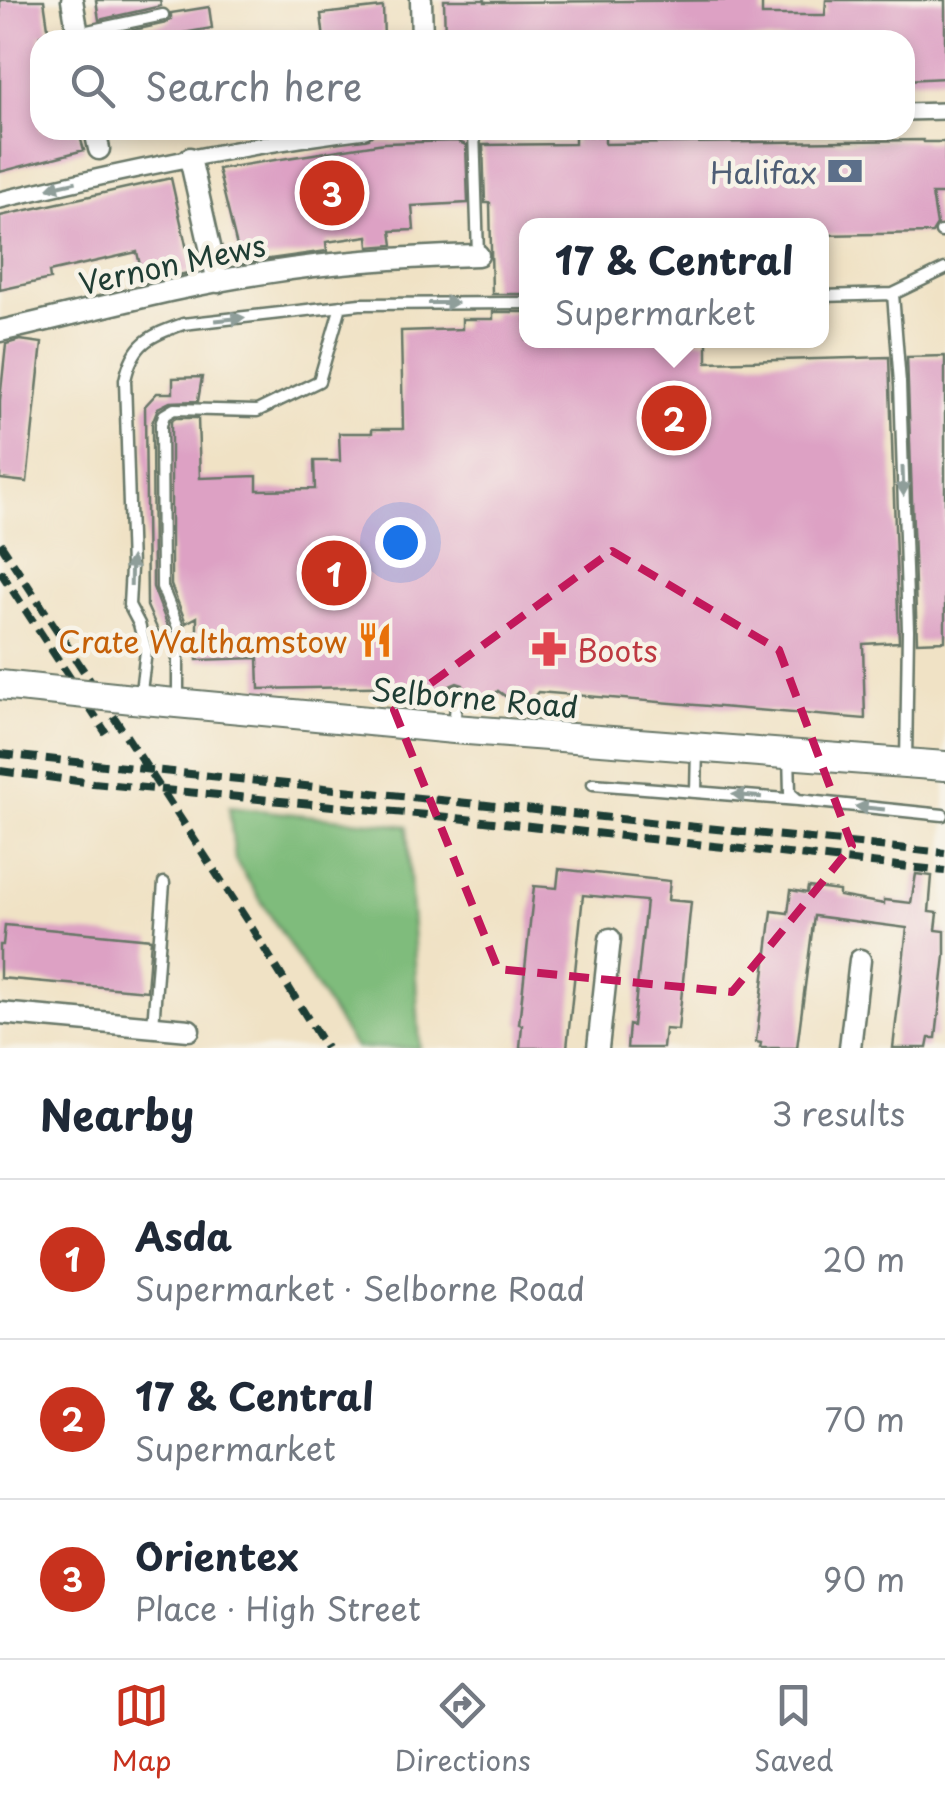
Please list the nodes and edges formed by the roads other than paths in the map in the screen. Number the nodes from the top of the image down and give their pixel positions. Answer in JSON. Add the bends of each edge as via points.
{"nodes":[{"id":1,"x":72,"y":0,"type":"edge"},
{"id":2,"x":421,"y":0,"type":"edge"},
{"id":3,"x":164,"y":16,"type":"dead end"},
{"id":4,"x":77,"y":30,"type":"edge"},
{"id":5,"x":104,"y":30,"type":"edge"},
{"id":6,"x":422,"y":30,"type":"edge"},
{"id":7,"x":945,"y":111,"type":"edge"},
{"id":8,"x":915,"y":112,"type":"edge"},
{"id":9,"x":97,"y":140,"type":"edge"},
{"id":10,"x":287,"y":140,"type":"edge"},
{"id":11,"x":474,"y":140,"type":"edge"},
{"id":12,"x":190,"y":158,"type":"junction"},
{"id":13,"x":104,"y":175,"type":"junction"},
{"id":14,"x":0,"y":200,"type":"edge"},
{"id":15,"x":478,"y":255,"type":"joint"},
{"id":16,"x":945,"y":269,"type":"edge"},
{"id":17,"x":218,"y":282,"type":"junction"},
{"id":18,"x":893,"y":294,"type":"junction"},
{"id":19,"x":829,"y":296,"type":"edge"},
{"id":20,"x":519,"y":303,"type":"edge"},
{"id":21,"x":341,"y":306,"type":"junction"},
{"id":22,"x":0,"y":331,"type":"edge"},
{"id":23,"x":0,"y":684,"type":"edge"},
{"id":24,"x":457,"y":692,"type":"dead end"},
{"id":25,"x":136,"y":699,"type":"junction"},
{"id":26,"x":178,"y":704,"type":"junction"},
{"id":27,"x":454,"y":729,"type":"junction"},
{"id":28,"x":697,"y":748,"type":"junction"},
{"id":29,"x":789,"y":754,"type":"junction"},
{"id":30,"x":906,"y":764,"type":"junction"},
{"id":31,"x":945,"y":766,"type":"edge"},
{"id":32,"x":594,"y":784,"type":"dead end"},
{"id":33,"x":696,"y":792,"type":"junction"},
{"id":34,"x":798,"y":800,"type":"junction"},
{"id":35,"x":943,"y":816,"type":"edge"},
{"id":36,"x":164,"y":884,"type":"dead end"},
{"id":37,"x":610,"y":939,"type":"dead end"},
{"id":38,"x":860,"y":960,"type":"dead end"},
{"id":39,"x":0,"y":1013,"type":"edge"},
{"id":40,"x":153,"y":1027,"type":"junction"},
{"id":41,"x":189,"y":1030,"type":"dead end"},
{"id":42,"x":598,"y":1048,"type":"edge"},
{"id":43,"x":850,"y":1048,"type":"edge"}],
"edges":[{"from":1,"to":4,"type":"street"},
{"from":2,"to":6,"type":"street"},
{"from":3,"to":5,"type":"lane"},
{"from":7,"to":8,"type":"street"},
{"from":9,"to":13,"type":"street"},
{"from":10,"to":12,"type":"street"},
{"from":11,"to":15,"type":"lane"},
{"from":12,"to":13,"type":"street"},
{"from":12,"to":17,"type":"street"},
{"from":13,"to":14,"type":"street","one_way":true},
{"from":15,"to":17,"type":"street","name":"Vernon Mews"},
{"from":16,"to":18,"type":"lane"},
{"from":17,"to":22,"type":"street","name":"Vernon Mews"},
{"from":18,"to":19,"type":"lane"},
{"from":18,"to":30,"type":"lane","one_way":true,"bridge":true,"via":[[909,670]]},
{"from":21,"to":20,"type":"lane","one_way":true},
{"from":25,"to":21,"type":"lane","one_way":true,"via":[[146,652],[129,605],[130,360],[142,344],[183,324]]},
{"from":21,"to":26,"type":"lane","via":[[319,381],[257,411],[174,408],[164,414],[162,587],[178,626]]},
{"from":23,"to":25,"type":"street","name":"Selborne Road","bridge":true},
{"from":24,"to":27,"type":"lane"},
{"from":25,"to":26,"type":"street","name":"Selborne Road"},
{"from":26,"to":27,"type":"street","name":"Selborne Road"},
{"from":27,"to":28,"type":"street","name":"Selborne Road"},
{"from":28,"to":29,"type":"street","name":"Selborne Road"},
{"from":28,"to":33,"type":"lane"},
{"from":29,"to":30,"type":"street","name":"Selborne Road"},
{"from":29,"to":34,"type":"lane","via":[[790,793]]},
{"from":30,"to":31,"type":"street","name":"Selborne Road"},
{"from":32,"to":33,"type":"lane"},
{"from":34,"to":33,"type":"lane","one_way":true},
{"from":35,"to":34,"type":"lane","one_way":true},
{"from":36,"to":40,"type":"lane"},
{"from":37,"to":42,"type":"street"},
{"from":38,"to":43,"type":"street"},
{"from":39,"to":40,"type":"street"},
{"from":40,"to":41,"type":"street"}]}
